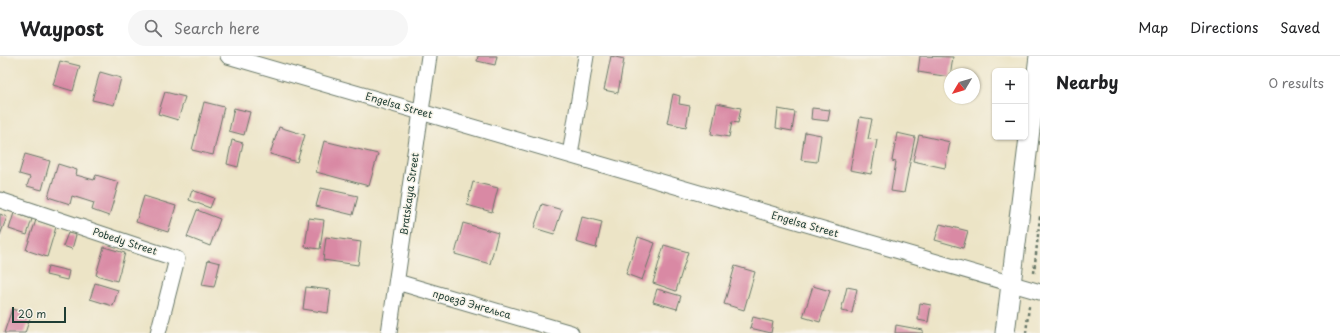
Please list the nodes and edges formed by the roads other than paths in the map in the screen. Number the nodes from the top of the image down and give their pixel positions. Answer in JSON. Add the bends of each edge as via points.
{"nodes":[{"id":1,"x":228,"y":56,"type":"edge"},
{"id":2,"x":429,"y":56,"type":"edge"},
{"id":3,"x":586,"y":56,"type":"edge"},
{"id":4,"x":1039,"y":56,"type":"edge"},
{"id":5,"x":420,"y":111,"type":"junction"},
{"id":6,"x":570,"y":155,"type":"junction"},
{"id":7,"x":0,"y":200,"type":"edge"},
{"id":8,"x":397,"y":282,"type":"junction"},
{"id":9,"x":1012,"y":285,"type":"junction"},
{"id":10,"x":1040,"y":292,"type":"edge"},
{"id":11,"x":158,"y":333,"type":"edge"},
{"id":12,"x":389,"y":333,"type":"edge"},
{"id":13,"x":571,"y":333,"type":"edge"},
{"id":14,"x":1005,"y":333,"type":"edge"}],
"edges":[{"from":1,"to":5,"type":"street","name":"Engelsa Street"},
{"from":2,"to":5,"type":"street","name":"Bratskaya Street"},
{"from":3,"to":6,"type":"street"},
{"from":4,"to":9,"type":"street"},
{"from":5,"to":6,"type":"street","name":"Engelsa Street"},
{"from":5,"to":8,"type":"street","name":"Bratskaya Street"},
{"from":6,"to":9,"type":"street","name":"Engelsa Street"},
{"from":7,"to":11,"type":"street","name":"Pobedy Street","via":[[177,258]]},
{"from":8,"to":12,"type":"street","name":"Bratskaya Street"},
{"from":8,"to":13,"type":"street","name":"проезд Энгельса"},
{"from":9,"to":10,"type":"street","name":"Engelsa Street"},
{"from":9,"to":14,"type":"street"}]}
